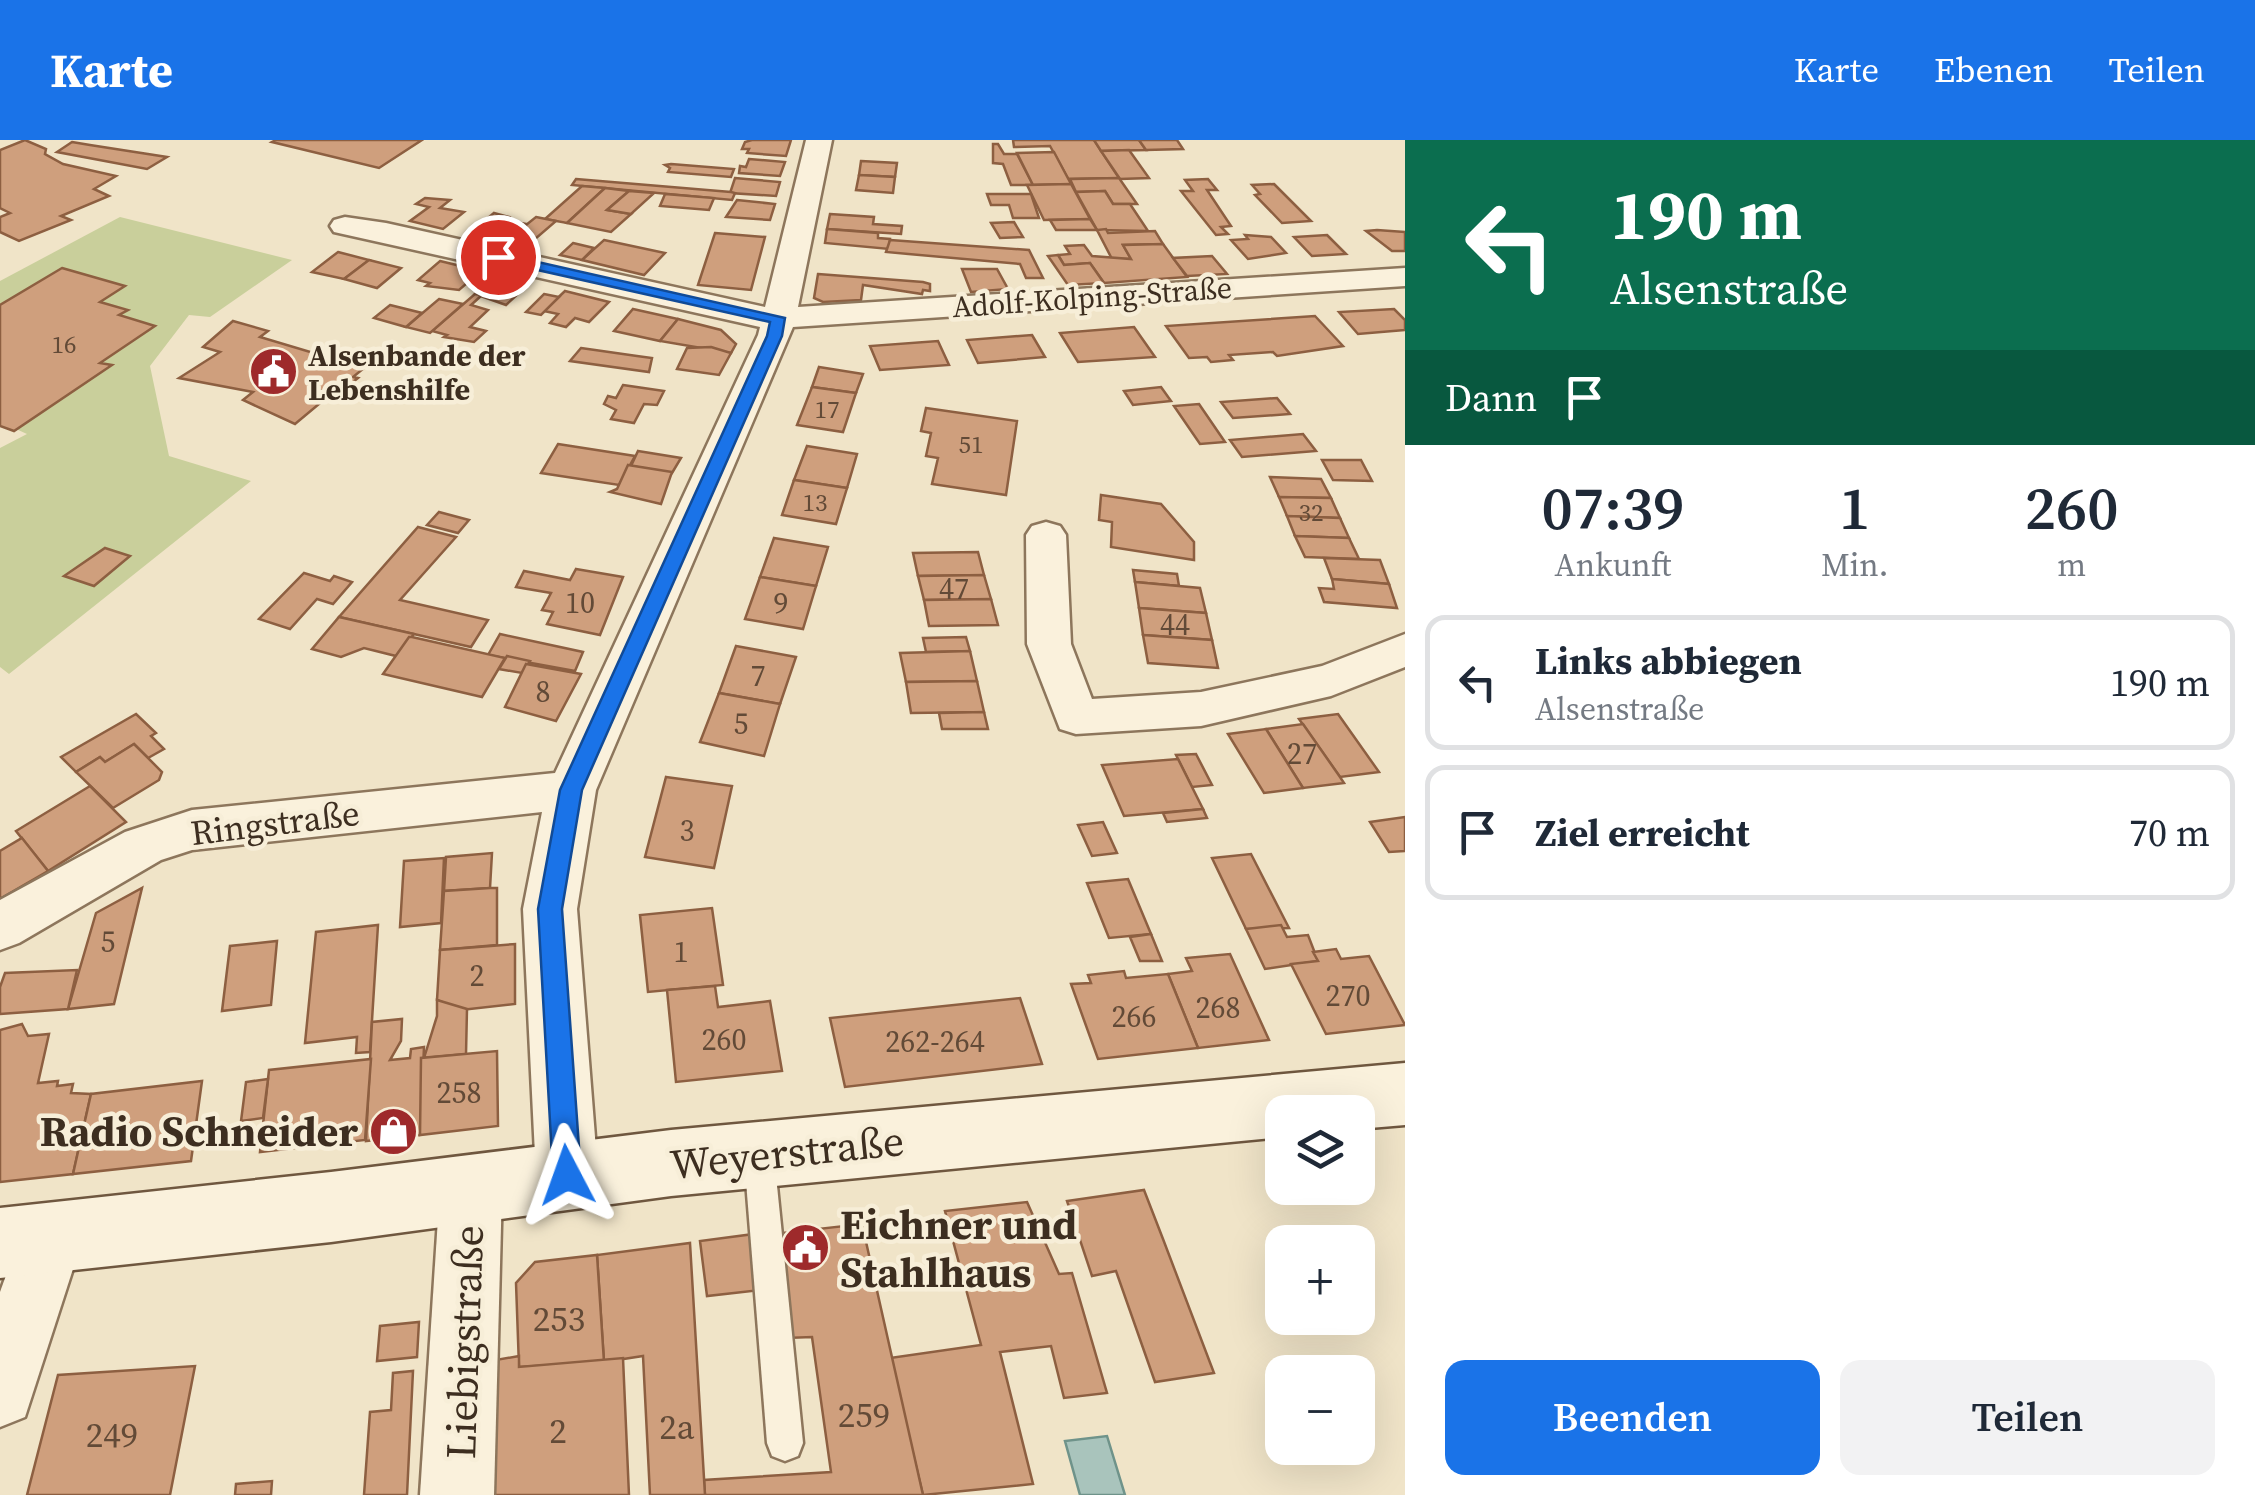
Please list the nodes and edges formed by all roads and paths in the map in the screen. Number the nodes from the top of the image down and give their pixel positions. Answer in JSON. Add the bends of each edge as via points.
{"nodes":[{"id":1,"x":820,"y":140,"type":"edge"},
{"id":2,"x":345,"y":226,"type":"dead end"},
{"id":3,"x":1405,"y":277,"type":"edge"},
{"id":4,"x":778,"y":318,"type":"junction"},
{"id":5,"x":1046,"y":535,"type":"dead end"},
{"id":6,"x":1405,"y":648,"type":"edge"},
{"id":7,"x":571,"y":790,"type":"junction"},
{"id":8,"x":0,"y":927,"type":"edge"},
{"id":9,"x":1405,"y":1094,"type":"edge"},
{"id":10,"x":759,"y":1156,"type":"junction"},
{"id":11,"x":567,"y":1175,"type":"junction"},
{"id":12,"x":471,"y":1188,"type":"junction"},
{"id":13,"x":26,"y":1240,"type":"edge"},
{"id":14,"x":0,"y":1392,"type":"edge"},
{"id":15,"x":785,"y":1443,"type":"dead end"},
{"id":16,"x":457,"y":1495,"type":"edge"}],
"edges":[{"from":1,"to":4,"type":"street"},
{"from":2,"to":4,"type":"street","name":"Adolf-Kolping-Straße"},
{"from":3,"to":4,"type":"street","name":"Adolf-Kolping-Straße"},
{"from":4,"to":7,"type":"street"},
{"from":5,"to":6,"type":"street","via":[[1049,644],[1076,718],[1201,710],[1331,680]]},
{"from":7,"to":8,"type":"street","name":"Ringstraße","via":[[192,830],[143,846]]},
{"from":7,"to":11,"type":"street","via":[[550,909]]},
{"from":9,"to":10,"type":"main road","name":"Weyerstraße"},
{"from":10,"to":11,"type":"main road","name":"Weyerstraße"},
{"from":10,"to":15,"type":"lane"},
{"from":11,"to":12,"type":"main road","name":"Weyerstraße"},
{"from":12,"to":13,"type":"main road","name":"Weyerstraße"},
{"from":12,"to":16,"type":"street","name":"Liebigstraße"},
{"from":13,"to":14,"type":"street","name":"Weyerstraße"}]}
